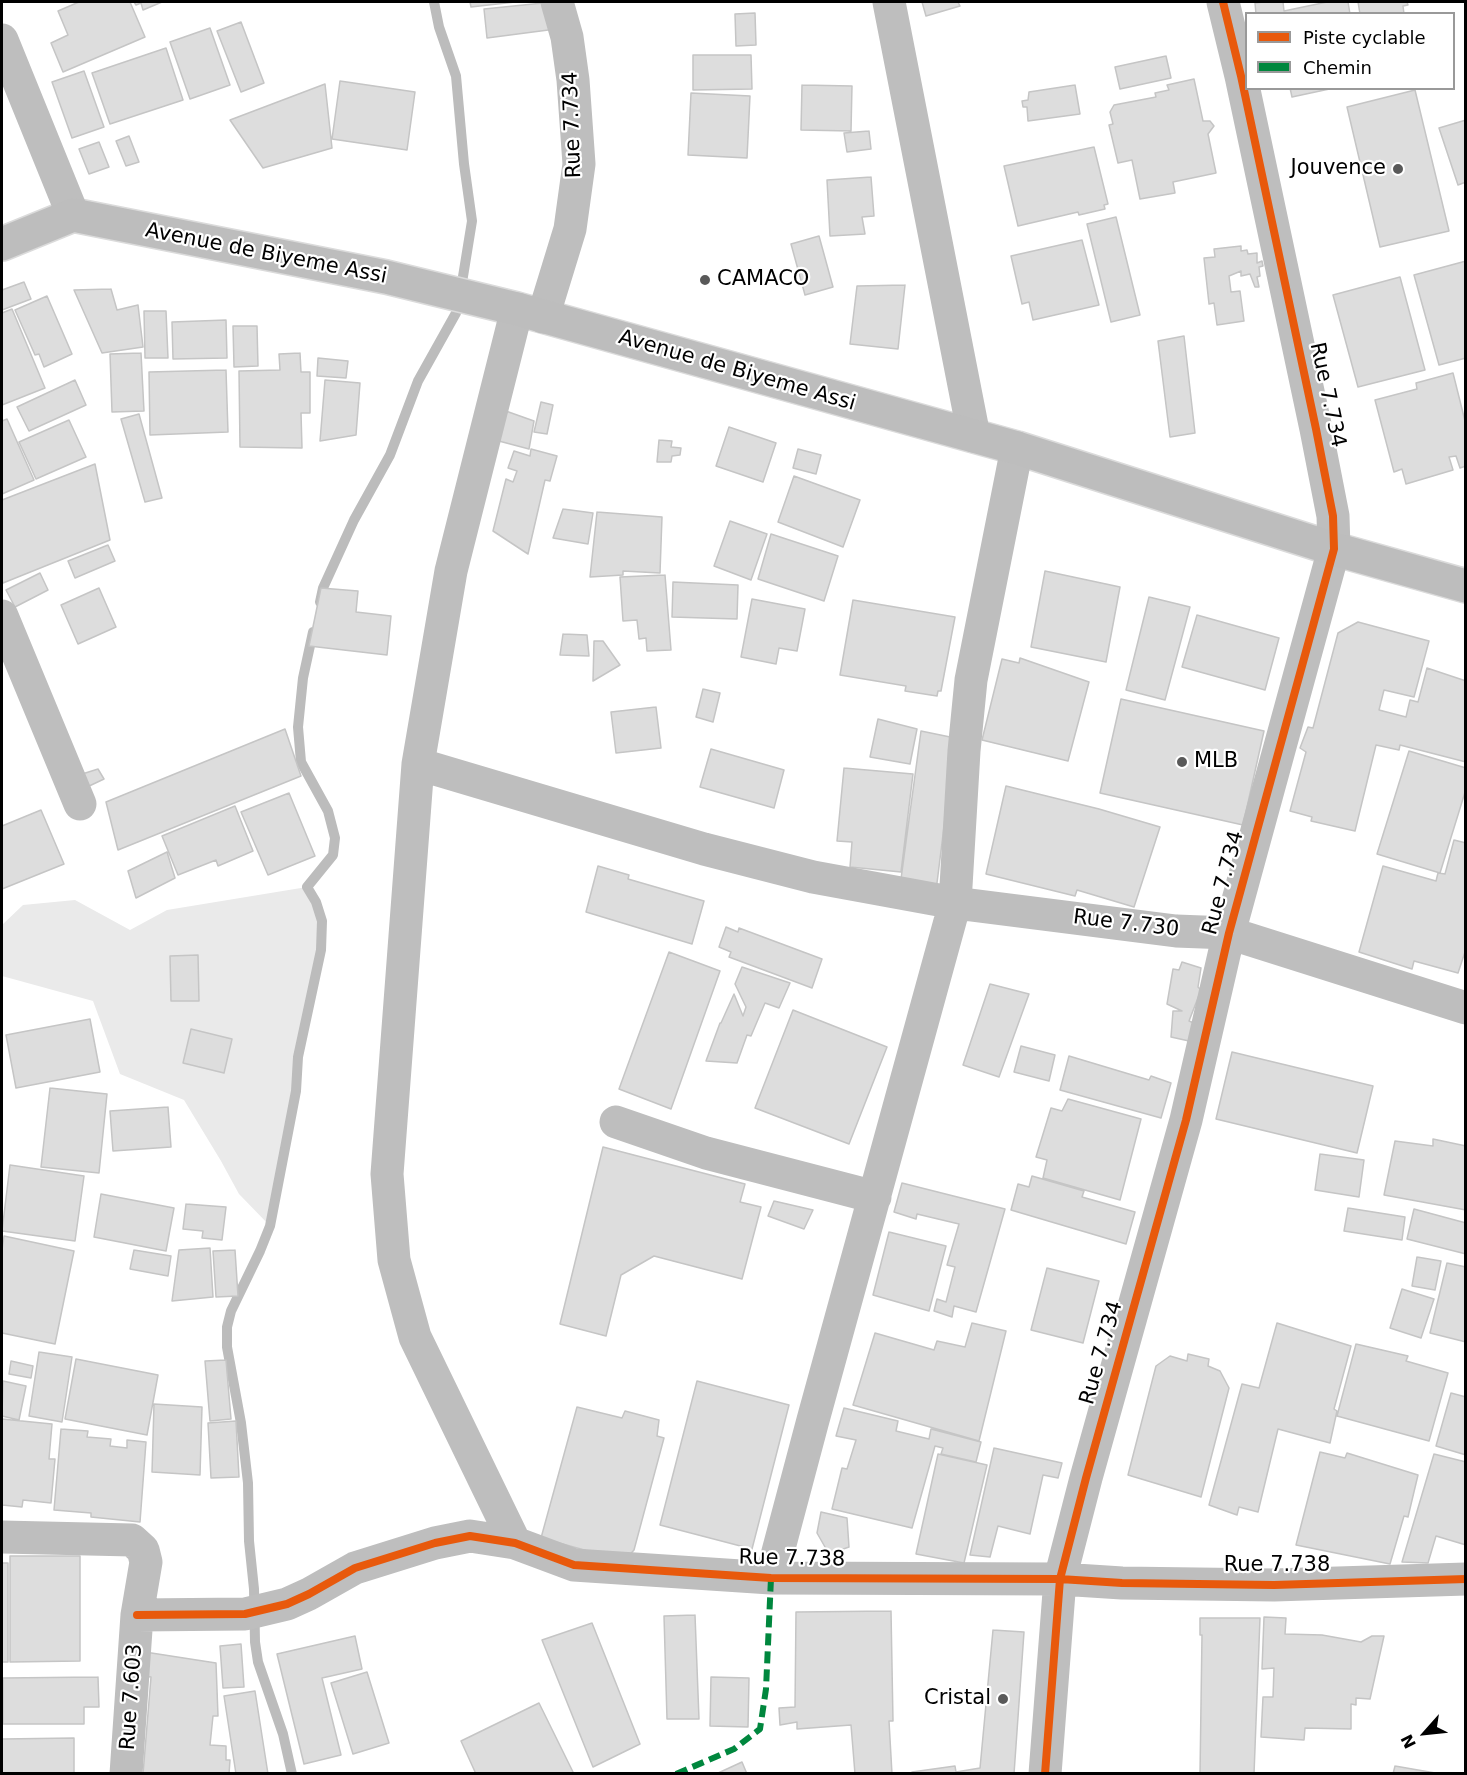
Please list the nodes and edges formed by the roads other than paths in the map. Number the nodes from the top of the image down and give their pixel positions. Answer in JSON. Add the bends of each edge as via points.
{"nodes":[{"id":1,"x":557,"y":2,"type":"edge"},
{"id":2,"x":890,"y":2,"type":"edge"},
{"id":3,"x":1223,"y":2,"type":"edge"},
{"id":4,"x":2,"y":40,"type":"edge"},
{"id":5,"x":73,"y":215,"type":"junction"},
{"id":6,"x":2,"y":244,"type":"edge"},
{"id":7,"x":530,"y":313,"type":"junction"},
{"id":8,"x":974,"y":436,"type":"junction"},
{"id":9,"x":1017,"y":448,"type":"junction"},
{"id":10,"x":1334,"y":549,"type":"junction"},
{"id":11,"x":1466,"y":586,"type":"edge"},
{"id":12,"x":2,"y":616,"type":"edge"},
{"id":13,"x":8,"y":651,"type":"edge"},
{"id":14,"x":418,"y":765,"type":"junction"},
{"id":15,"x":80,"y":804,"type":"dead end"},
{"id":16,"x":955,"y":903,"type":"junction"},
{"id":17,"x":1229,"y":933,"type":"junction"},
{"id":18,"x":1466,"y":1008,"type":"edge"},
{"id":19,"x":616,"y":1122,"type":"dead end"},
{"id":20,"x":875,"y":1197,"type":"junction"},
{"id":21,"x":2,"y":1536,"type":"edge"},
{"id":22,"x":515,"y":1543,"type":"junction"},
{"id":23,"x":771,"y":1578,"type":"junction"},
{"id":24,"x":1466,"y":1579,"type":"edge"},
{"id":25,"x":1060,"y":1580,"type":"junction"},
{"id":26,"x":137,"y":1616,"type":"junction"},
{"id":27,"x":126,"y":1773,"type":"edge"},
{"id":28,"x":1045,"y":1773,"type":"edge"}],
"edges":[{"from":1,"to":7,"type":"street","name":"Rue 7.734","via":[[573,80],[579,164],[570,229]]},
{"from":2,"to":8,"type":"street"},
{"from":3,"to":10,"type":"street","name":"Rue 7.734","via":[[1316,429],[1333,516]]},
{"from":4,"to":5,"type":"street"},
{"from":5,"to":6,"type":"main road"},
{"from":5,"to":7,"type":"main road","name":"Avenue de Biyeme Assi","via":[[386,277]]},
{"from":7,"to":8,"type":"main road","name":"Avenue de Biyeme Assi"},
{"from":7,"to":14,"type":"street","name":"Rue 7.734","via":[[451,571]]},
{"from":8,"to":9,"type":"main road","name":"Avenue de Biyeme Assi"},
{"from":9,"to":10,"type":"main road","name":"Avenue de Biyeme Assi"},
{"from":9,"to":16,"type":"street","via":[[971,680]]},
{"from":10,"to":11,"type":"main road","name":"Avenue de Biyeme Assi"},
{"from":10,"to":17,"type":"street","name":"Rue 7.734"},
{"from":12,"to":13,"type":"street"},
{"from":13,"to":15,"type":"street"},
{"from":14,"to":16,"type":"street","name":"Rue 7.730","via":[[704,849],[813,877]]},
{"from":14,"to":22,"type":"street","name":"Rue 7.734","via":[[387,1174],[394,1260],[415,1337]]},
{"from":16,"to":17,"type":"street","name":"Rue 7.730","via":[[1176,931]]},
{"from":16,"to":20,"type":"street"},
{"from":17,"to":18,"type":"street","name":"Rue 7.730"},
{"from":17,"to":25,"type":"street","name":"Rue 7.734","via":[[1186,1120]]},
{"from":19,"to":20,"type":"street","via":[[706,1154]]},
{"from":20,"to":23,"type":"street"},
{"from":21,"to":26,"type":"street","name":"Rue 7.603","via":[[132,1540],[143,1550],[146,1562]]},
{"from":22,"to":23,"type":"street","name":"Rue 7.738","via":[[574,1565]]},
{"from":22,"to":26,"type":"street","name":"Rue 7.738","via":[[470,1536],[435,1543],[355,1568],[287,1604],[245,1614]]},
{"from":23,"to":25,"type":"street","name":"Rue 7.738"},
{"from":24,"to":25,"type":"street","name":"Rue 7.738","via":[[1274,1585]]},
{"from":25,"to":28,"type":"street","name":"Rue 7.734"},
{"from":26,"to":27,"type":"street","name":"Rue 7.603"}]}
